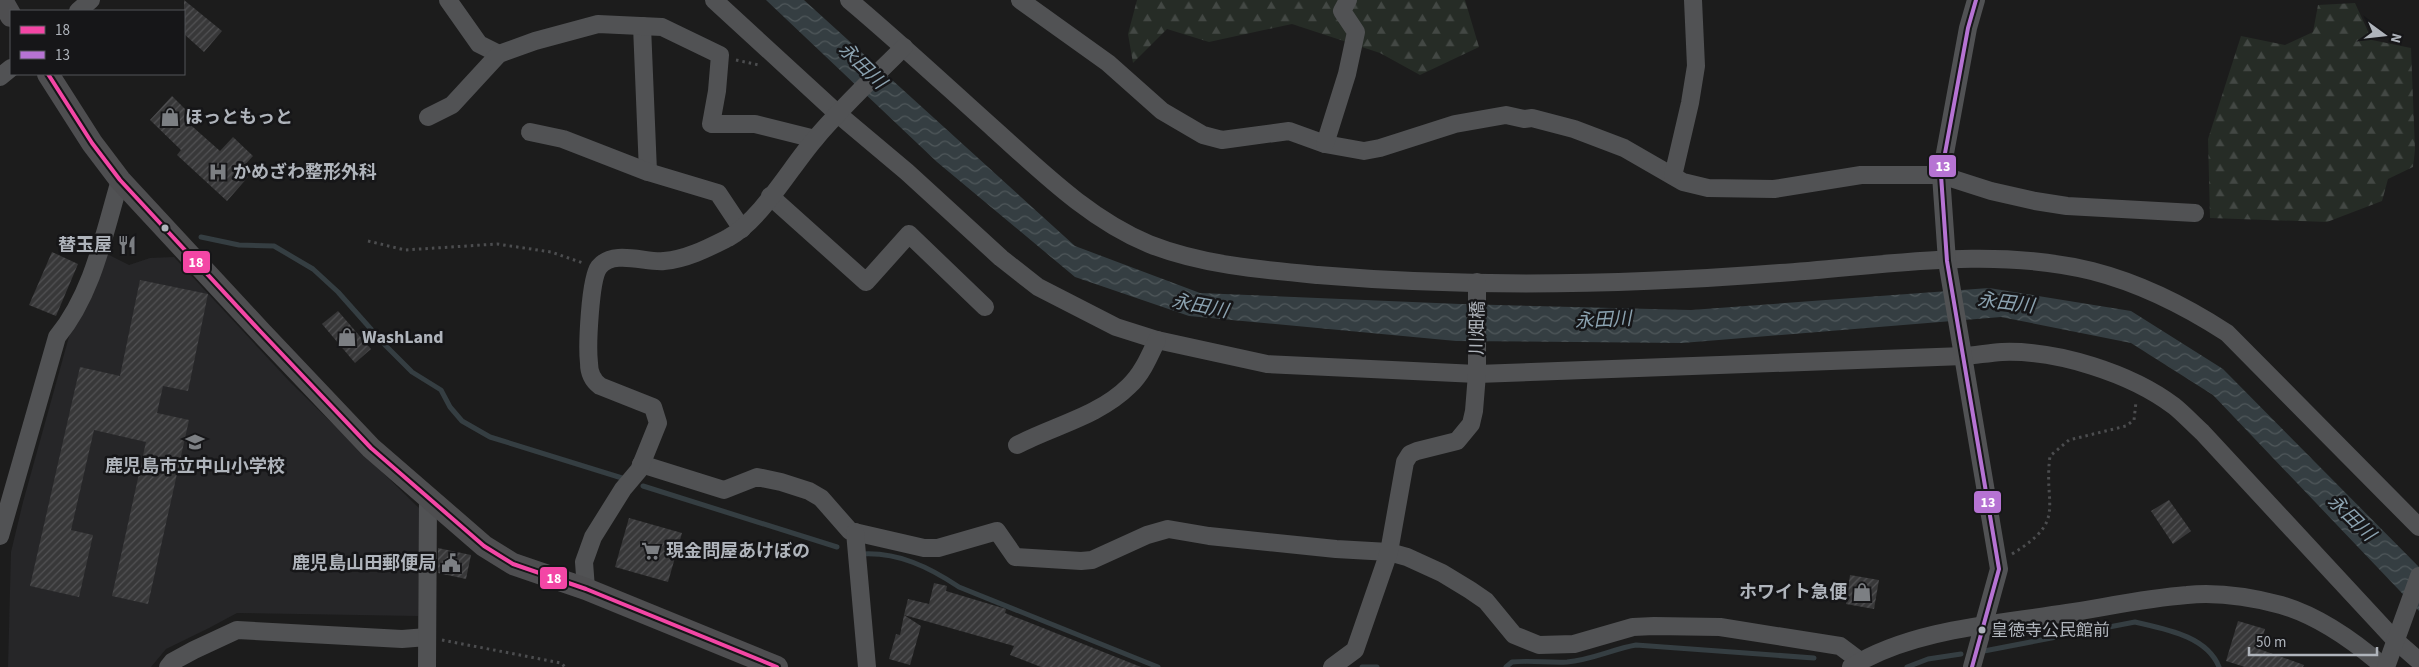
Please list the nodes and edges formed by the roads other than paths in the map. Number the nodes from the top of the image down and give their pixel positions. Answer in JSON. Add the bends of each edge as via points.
{"nodes":[{"id":1,"x":2,"y":0,"type":"edge"},
{"id":2,"x":91,"y":0,"type":"edge"},
{"id":3,"x":448,"y":0,"type":"edge"},
{"id":4,"x":714,"y":0,"type":"edge"},
{"id":5,"x":849,"y":0,"type":"edge"},
{"id":6,"x":1020,"y":0,"type":"edge"},
{"id":7,"x":1348,"y":0,"type":"edge"},
{"id":8,"x":1693,"y":0,"type":"edge"},
{"id":9,"x":1976,"y":0,"type":"edge"},
{"id":10,"x":868,"y":7,"type":"edge"},
{"id":11,"x":79,"y":10,"type":"edge"},
{"id":12,"x":10,"y":14,"type":"edge"},
{"id":13,"x":642,"y":26,"type":"junction"},
{"id":14,"x":904,"y":47,"type":"junction"},
{"id":15,"x":499,"y":54,"type":"junction"},
{"id":16,"x":10,"y":69,"type":"edge"},
{"id":17,"x":49,"y":75,"type":"edge"},
{"id":18,"x":0,"y":77,"type":"edge"},
{"id":19,"x":838,"y":114,"type":"junction"},
{"id":20,"x":428,"y":116,"type":"dead end"},
{"id":21,"x":530,"y":132,"type":"dead end"},
{"id":22,"x":815,"y":139,"type":"junction"},
{"id":23,"x":1325,"y":144,"type":"junction"},
{"id":24,"x":648,"y":172,"type":"junction"},
{"id":25,"x":1941,"y":174,"type":"junction"},
{"id":26,"x":1673,"y":176,"type":"junction"},
{"id":27,"x":120,"y":180,"type":"junction"},
{"id":28,"x":770,"y":196,"type":"junction"},
{"id":29,"x":2195,"y":213,"type":"dead end"},
{"id":30,"x":742,"y":229,"type":"junction"},
{"id":31,"x":1947,"y":260,"type":"junction"},
{"id":32,"x":1478,"y":282,"type":"junction"},
{"id":33,"x":986,"y":307,"type":"dead end"},
{"id":34,"x":1156,"y":340,"type":"junction"},
{"id":35,"x":1964,"y":356,"type":"junction"},
{"id":36,"x":1476,"y":374,"type":"junction"},
{"id":37,"x":1017,"y":445,"type":"dead end"},
{"id":38,"x":641,"y":464,"type":"junction"},
{"id":39,"x":428,"y":498,"type":"junction"},
{"id":40,"x":2419,"y":527,"type":"edge"},
{"id":41,"x":1,"y":528,"type":"edge"},
{"id":42,"x":855,"y":532,"type":"junction"},
{"id":43,"x":1389,"y":552,"type":"junction"},
{"id":44,"x":2419,"y":576,"type":"edge"},
{"id":45,"x":586,"y":589,"type":"junction"},
{"id":46,"x":1981,"y":626,"type":"junction"},
{"id":47,"x":2397,"y":634,"type":"junction"},
{"id":48,"x":427,"y":637,"type":"junction"},
{"id":49,"x":2419,"y":661,"type":"edge"},
{"id":50,"x":1855,"y":664,"type":"edge"},
{"id":51,"x":168,"y":667,"type":"edge"},
{"id":52,"x":427,"y":667,"type":"edge"},
{"id":53,"x":777,"y":667,"type":"edge"},
{"id":54,"x":867,"y":667,"type":"edge"},
{"id":55,"x":1332,"y":667,"type":"edge"},
{"id":56,"x":1972,"y":667,"type":"edge"},
{"id":57,"x":2385,"y":667,"type":"edge"}],
"edges":[{"from":1,"to":12,"type":"main road"},
{"from":2,"to":11,"type":"street"},
{"from":3,"to":15,"type":"street","via":[[479,44]]},
{"from":4,"to":19,"type":"street"},
{"from":5,"to":10,"type":"street"},
{"from":6,"to":23,"type":"street","via":[[1108,63],[1162,111],[1203,135],[1222,140],[1289,131]]},
{"from":7,"to":23,"type":"street","via":[[1342,11],[1356,32],[1347,74]]},
{"from":8,"to":26,"type":"street","via":[[1696,66]]},
{"from":9,"to":25,"type":"street"},
{"from":10,"to":14,"type":"street"},
{"from":13,"to":15,"type":"street","via":[[598,24]]},
{"from":13,"to":22,"type":"street","via":[[662,27],[720,55],[718,91],[711,124],[755,124]]},
{"from":13,"to":24,"type":"street"},
{"from":14,"to":19,"type":"street"},
{"from":14,"to":32,"type":"street","via":[[1062,190],[1096,216],[1148,243],[1179,253],[1260,269],[1356,278]]},
{"from":15,"to":20,"type":"street","via":[[452,105]]},
{"from":16,"to":18,"type":"street"},
{"from":17,"to":27,"type":"main road"},
{"from":19,"to":22,"type":"street"},
{"from":19,"to":34,"type":"street","via":[[1038,287],[1116,328]]},
{"from":21,"to":24,"type":"street","via":[[563,138]]},
{"from":22,"to":28,"type":"street"},
{"from":23,"to":26,"type":"street","via":[[1364,152],[1455,124],[1506,115],[1532,118],[1616,145]]},
{"from":24,"to":30,"type":"street","via":[[718,192]]},
{"from":25,"to":26,"type":"street","via":[[1861,175],[1774,189],[1708,188]]},
{"from":25,"to":29,"type":"street","via":[[1991,191],[2067,206]]},
{"from":25,"to":31,"type":"street"},
{"from":27,"to":39,"type":"main road","via":[[365,441]]},
{"from":27,"to":41,"type":"street","via":[[91,279],[57,337]]},
{"from":28,"to":30,"type":"street"},
{"from":28,"to":33,"type":"street","via":[[866,282],[909,234]]},
{"from":30,"to":38,"type":"street","via":[[699,252],[682,257],[664,261],[614,258],[598,268],[592,283],[590,373],[600,386],[653,408],[658,423]]},
{"from":31,"to":32,"type":"street","via":[[1774,274],[1553,284]]},
{"from":31,"to":35,"type":"street"},
{"from":31,"to":40,"type":"street","via":[[2040,262],[2094,272],[2149,292],[2202,318],[2227,333],[2253,357]]},
{"from":32,"to":36,"type":"street","name":"川畑橋"},
{"from":34,"to":36,"type":"street","via":[[1267,364]]},
{"from":34,"to":37,"type":"street","via":[[1147,362],[1129,386],[1091,412]]},
{"from":35,"to":36,"type":"street"},
{"from":35,"to":46,"type":"street","via":[[1999,569]]},
{"from":35,"to":47,"type":"street","via":[[2002,352],[2085,364],[2112,372],[2174,406]]},
{"from":36,"to":43,"type":"street","name":"川畑橋","via":[[1474,411],[1465,434],[1449,444],[1410,454],[1405,462]]},
{"from":38,"to":42,"type":"street","via":[[724,490],[757,477],[781,482],[821,498],[850,531]]},
{"from":38,"to":45,"type":"street","via":[[593,536],[584,562]]},
{"from":39,"to":45,"type":"main road","via":[[484,546],[513,564]]},
{"from":39,"to":48,"type":"street"},
{"from":42,"to":43,"type":"street","via":[[924,548],[938,548],[997,531],[1016,558],[1081,561],[1092,560],[1168,529],[1238,539]]},
{"from":42,"to":54,"type":"street"},
{"from":43,"to":50,"type":"street","via":[[1433,569],[1470,590],[1486,601],[1514,635],[1539,644],[1574,644],[1633,627],[1720,627],[1840,646]]},
{"from":43,"to":55,"type":"street","name":"川畑橋","via":[[1355,650]]},
{"from":44,"to":47,"type":"street"},
{"from":45,"to":53,"type":"main road"},
{"from":46,"to":50,"type":"street","via":[[1912,640]]},
{"from":46,"to":56,"type":"street"},
{"from":46,"to":57,"type":"street","via":[[2187,594],[2218,595],[2281,605],[2306,614],[2357,644]]},
{"from":47,"to":49,"type":"street"},
{"from":47,"to":57,"type":"street"},
{"from":48,"to":51,"type":"street","via":[[402,639],[237,630],[194,650]]},
{"from":48,"to":52,"type":"street"}]}
